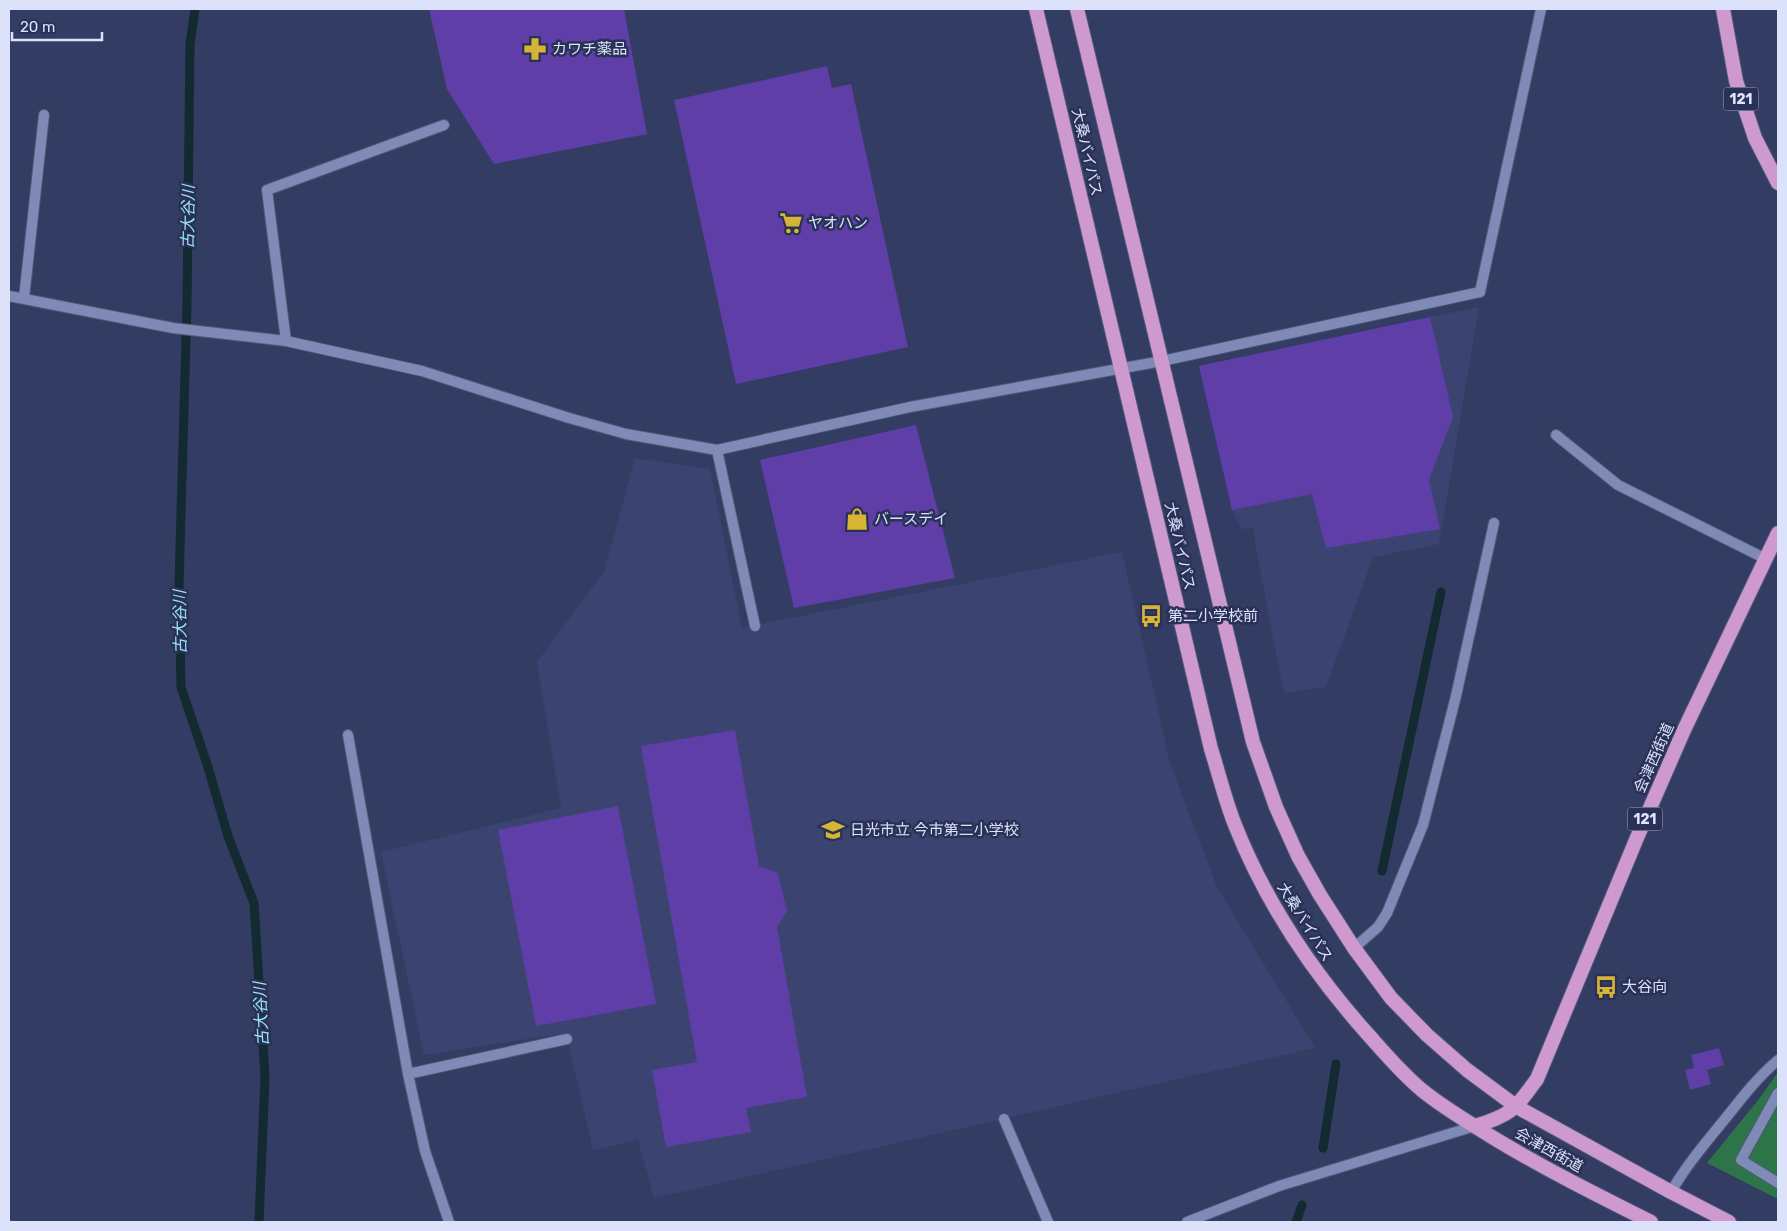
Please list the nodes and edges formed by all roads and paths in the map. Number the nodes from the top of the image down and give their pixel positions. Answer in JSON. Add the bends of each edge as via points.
{"nodes":[{"id":1,"x":1036,"y":9,"type":"edge"},
{"id":2,"x":1077,"y":9,"type":"edge"},
{"id":3,"x":1541,"y":9,"type":"edge"},
{"id":4,"x":1723,"y":9,"type":"edge"},
{"id":5,"x":44,"y":115,"type":"dead end"},
{"id":6,"x":444,"y":125,"type":"dead end"},
{"id":7,"x":1778,"y":183,"type":"edge"},
{"id":8,"x":9,"y":296,"type":"edge"},
{"id":9,"x":24,"y":298,"type":"junction"},
{"id":10,"x":286,"y":341,"type":"junction"},
{"id":11,"x":1162,"y":361,"type":"junction"},
{"id":12,"x":1121,"y":368,"type":"junction"},
{"id":13,"x":1556,"y":435,"type":"dead end"},
{"id":14,"x":717,"y":450,"type":"junction"},
{"id":15,"x":1494,"y":523,"type":"dead end"},
{"id":16,"x":1778,"y":533,"type":"edge"},
{"id":17,"x":1766,"y":559,"type":"junction"},
{"id":18,"x":755,"y":626,"type":"dead end"},
{"id":19,"x":348,"y":735,"type":"dead end"},
{"id":20,"x":1354,"y":948,"type":"junction"},
{"id":21,"x":568,"y":1039,"type":"dead end"},
{"id":22,"x":1778,"y":1060,"type":"edge"},
{"id":23,"x":408,"y":1074,"type":"junction"},
{"id":24,"x":1778,"y":1093,"type":"edge"},
{"id":25,"x":1517,"y":1106,"type":"junction"},
{"id":26,"x":1004,"y":1119,"type":"dead end"},
{"id":27,"x":1475,"y":1126,"type":"junction"},
{"id":28,"x":1778,"y":1183,"type":"edge"},
{"id":29,"x":1670,"y":1192,"type":"junction"},
{"id":30,"x":449,"y":1222,"type":"edge"},
{"id":31,"x":1048,"y":1222,"type":"edge"},
{"id":32,"x":1187,"y":1222,"type":"edge"},
{"id":33,"x":1651,"y":1222,"type":"edge"},
{"id":34,"x":1729,"y":1222,"type":"edge"}],
"edges":[{"from":1,"to":12,"type":"highway","name":"大桑バイパス"},
{"from":2,"to":11,"type":"highway","name":"大桑バイパス"},
{"from":3,"to":11,"type":"street","via":[[1480,292]]},
{"from":4,"to":7,"type":"highway","number":"121","via":[[1736,81],[1755,138]]},
{"from":5,"to":9,"type":"street"},
{"from":6,"to":10,"type":"street","via":[[267,190]]},
{"from":8,"to":9,"type":"street"},
{"from":9,"to":10,"type":"street","via":[[173,328]]},
{"from":10,"to":14,"type":"street","via":[[422,371],[626,434]]},
{"from":11,"to":12,"type":"street"},
{"from":11,"to":20,"type":"highway","name":"大桑バイパス","via":[[1252,742],[1298,856]]},
{"from":12,"to":14,"type":"street","via":[[910,407]]},
{"from":12,"to":27,"type":"highway","name":"大桑バイパス","via":[[1211,749],[1235,824],[1256,873],[1311,964],[1394,1064],[1421,1090]]},
{"from":13,"to":17,"type":"street","via":[[1618,485]]},
{"from":14,"to":18,"type":"street"},
{"from":15,"to":20,"type":"street","via":[[1456,696],[1423,825],[1387,913],[1378,927]]},
{"from":16,"to":17,"type":"highway","name":"会津西街道","number":"121"},
{"from":17,"to":25,"type":"highway","name":"会津西街道","number":"121","via":[[1684,730],[1538,1078]]},
{"from":19,"to":23,"type":"street"},
{"from":20,"to":25,"type":"highway","name":"大桑バイパス","via":[[1391,998],[1427,1035],[1467,1070]]},
{"from":21,"to":23,"type":"street"},
{"from":22,"to":29,"type":"street","via":[[1690,1160]]},
{"from":23,"to":30,"type":"street","via":[[425,1151]]},
{"from":24,"to":28,"type":"street","via":[[1741,1160]]},
{"from":25,"to":27,"type":"highway","name":"会津西街道","number":"121","via":[[1499,1119]]},
{"from":25,"to":29,"type":"highway","name":"会津西街道"},
{"from":26,"to":31,"type":"street"},
{"from":27,"to":32,"type":"street","via":[[1279,1186]]},
{"from":27,"to":33,"type":"highway","name":"会津西街道","via":[[1539,1165]]},
{"from":29,"to":34,"type":"highway","name":"会津西街道"}]}
